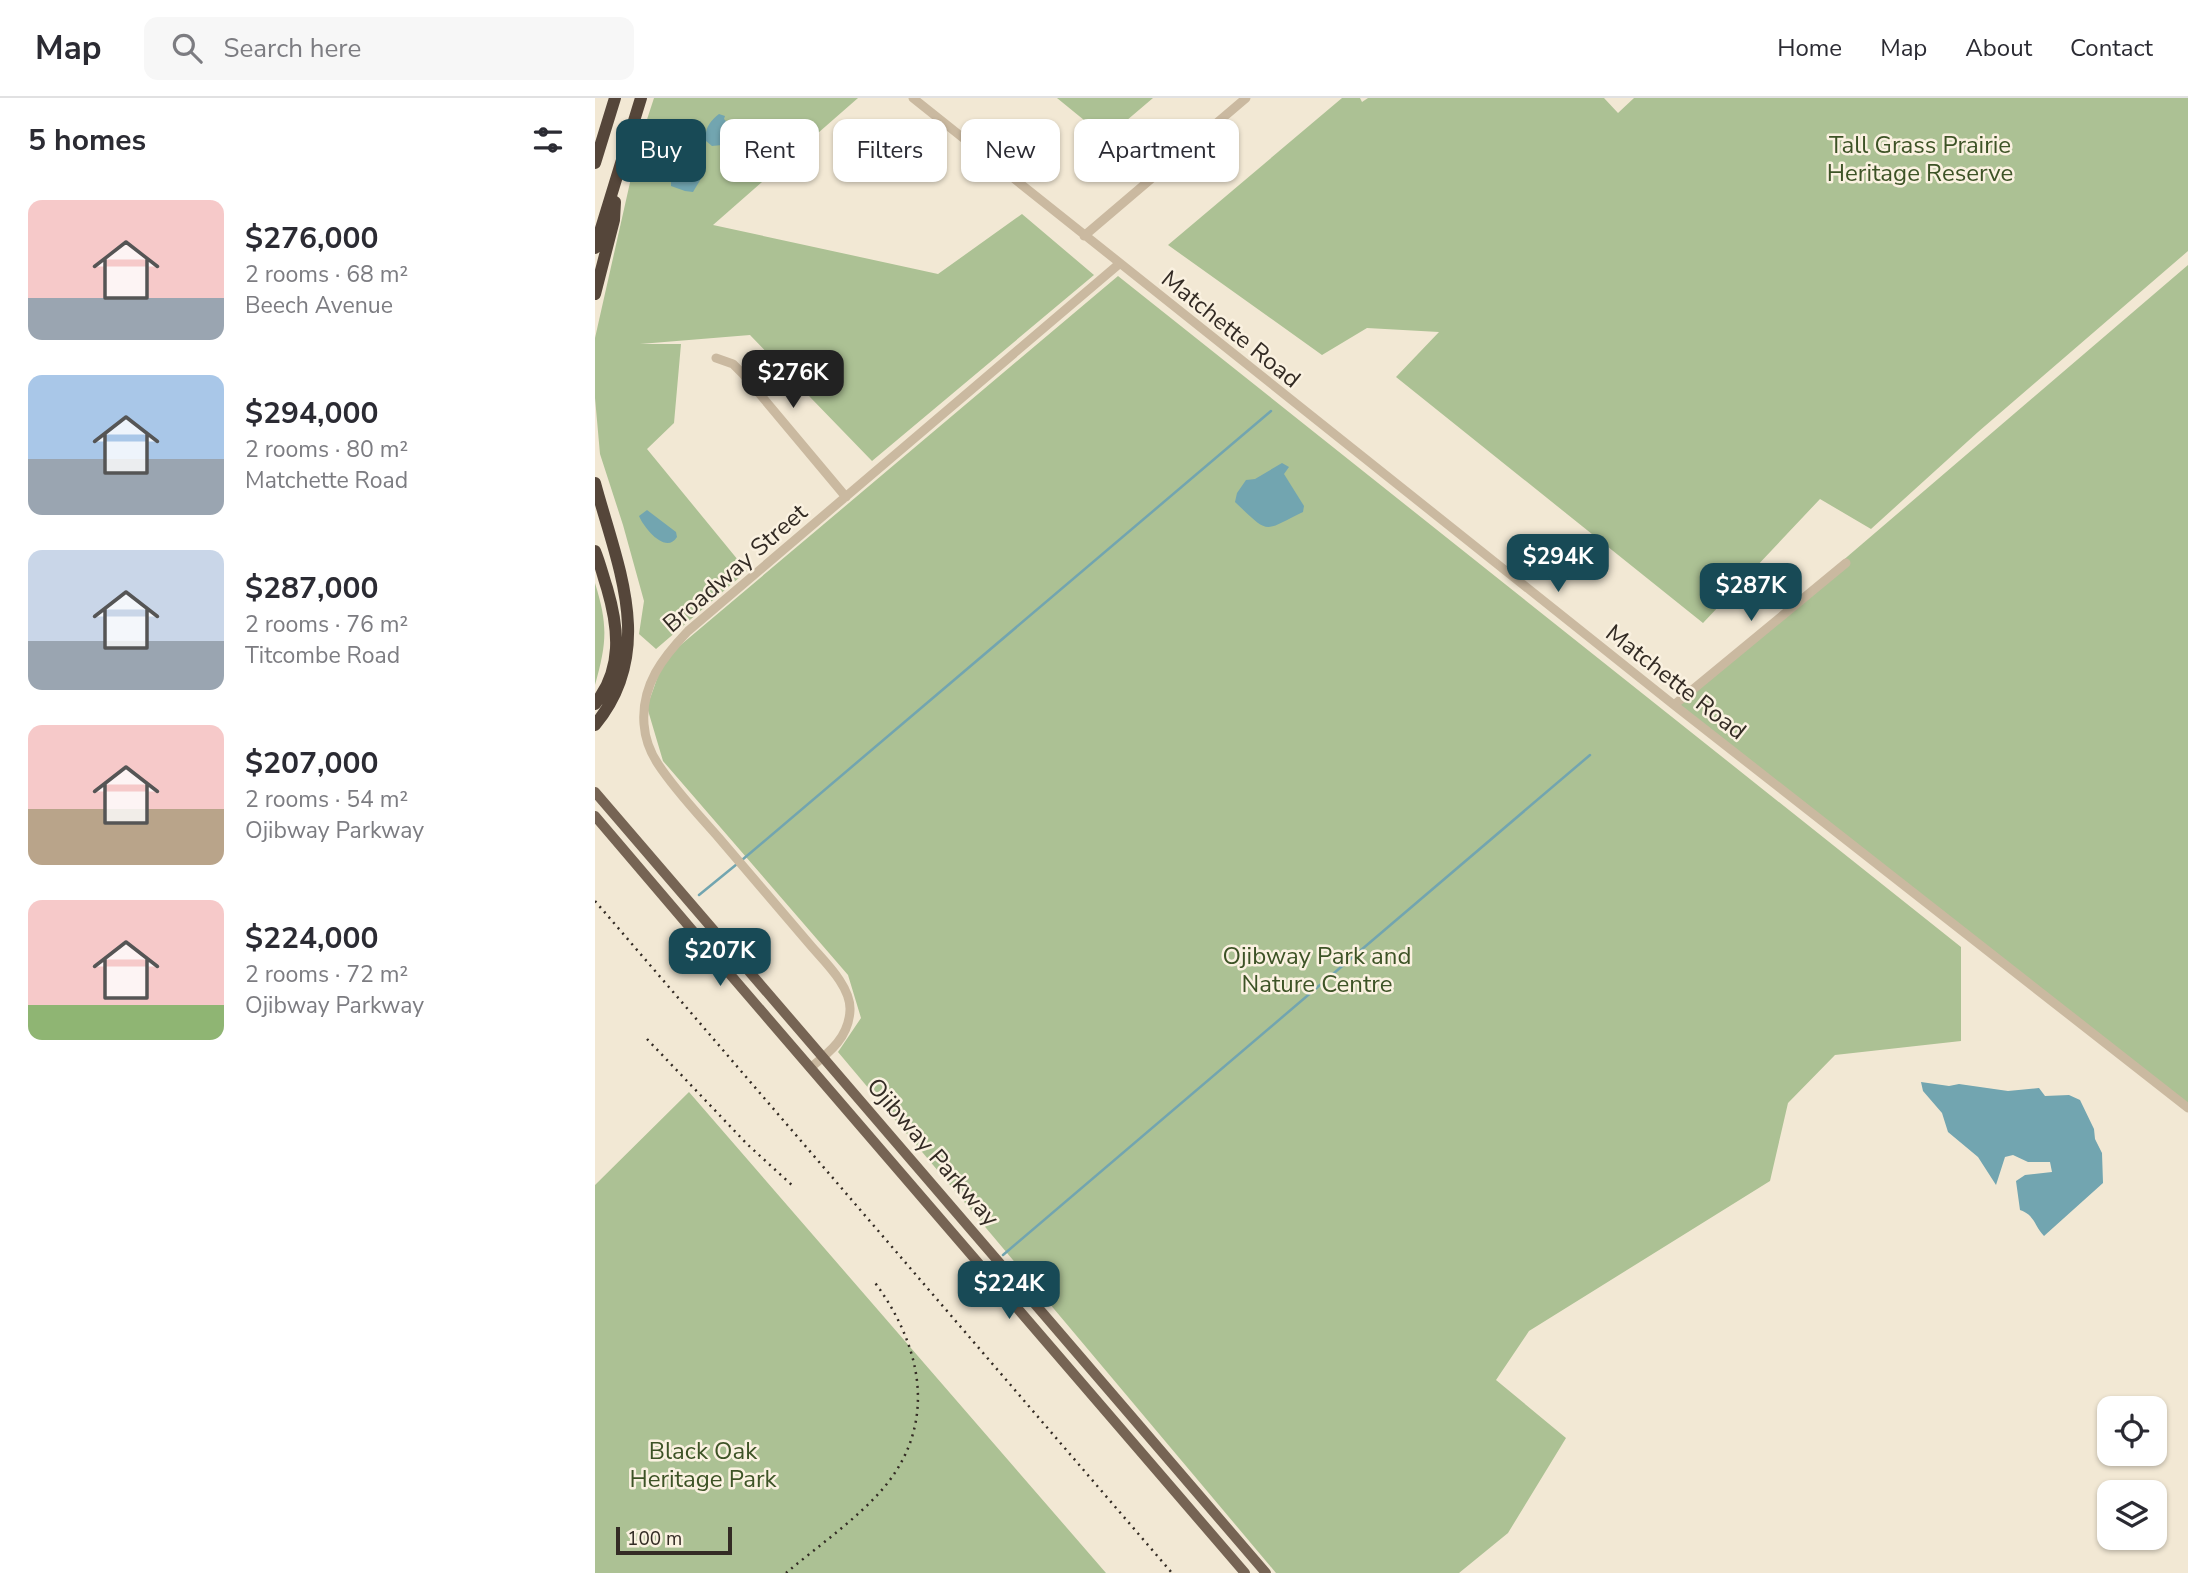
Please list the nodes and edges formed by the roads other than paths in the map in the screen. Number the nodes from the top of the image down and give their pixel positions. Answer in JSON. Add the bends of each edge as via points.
{"nodes":[{"id":1,"x":613,"y":98,"type":"edge"},
{"id":2,"x":641,"y":98,"type":"edge"},
{"id":3,"x":913,"y":98,"type":"edge"},
{"id":4,"x":1246,"y":98,"type":"edge"},
{"id":5,"x":635,"y":119,"type":"edge"},
{"id":6,"x":595,"y":134,"type":"edge"},
{"id":7,"x":595,"y":163,"type":"edge"},
{"id":8,"x":616,"y":181,"type":"joint"},
{"id":9,"x":1084,"y":236,"type":"junction"},
{"id":10,"x":595,"y":248,"type":"edge"},
{"id":11,"x":1119,"y":264,"type":"junction"},
{"id":12,"x":595,"y":294,"type":"edge"},
{"id":13,"x":716,"y":358,"type":"dead end"},
{"id":14,"x":595,"y":482,"type":"edge"},
{"id":15,"x":846,"y":497,"type":"junction"},
{"id":16,"x":595,"y":551,"type":"edge"},
{"id":17,"x":1846,"y":563,"type":"dead end"},
{"id":18,"x":595,"y":704,"type":"edge"},
{"id":19,"x":1674,"y":705,"type":"junction"},
{"id":20,"x":595,"y":725,"type":"edge"},
{"id":21,"x":595,"y":792,"type":"edge"},
{"id":22,"x":595,"y":816,"type":"edge"},
{"id":23,"x":824,"y":1057,"type":"junction"},
{"id":24,"x":810,"y":1068,"type":"junction"},
{"id":25,"x":2188,"y":1108,"type":"edge"},
{"id":26,"x":1245,"y":1573,"type":"edge"},
{"id":27,"x":1266,"y":1573,"type":"edge"}],
"edges":[{"from":1,"to":6,"type":"highway"},
{"from":1,"to":7,"type":"highway"},
{"from":2,"to":5,"type":"highway"},
{"from":3,"to":9,"type":"street","name":"Matchette Road"},
{"from":4,"to":9,"type":"street"},
{"from":8,"to":10,"type":"highway"},
{"from":8,"to":12,"type":"highway","via":[[614,220]]},
{"from":9,"to":11,"type":"street","name":"Matchette Road"},
{"from":11,"to":15,"type":"street","name":"Broadway Street"},
{"from":11,"to":19,"type":"street","name":"Matchette Road"},
{"from":13,"to":15,"type":"street","via":[[733,364],[743,374]]},
{"from":14,"to":20,"type":"highway","via":[[624,585],[629,640],[623,677]]},
{"from":15,"to":23,"type":"street","name":"Broadway Street","via":[[666,654],[649,685],[643,716],[646,739],[658,764],[846,990],[851,1007],[848,1025],[843,1038]]},
{"from":16,"to":18,"type":"highway","via":[[617,635],[610,680]]},
{"from":17,"to":19,"type":"street"},
{"from":19,"to":25,"type":"street","name":"Matchette Road"},
{"from":21,"to":23,"type":"main road","name":"Ojibway Parkway"},
{"from":22,"to":24,"type":"main road","name":"Ojibway Parkway"},
{"from":23,"to":24,"type":"street","name":"Broadway Street"},
{"from":23,"to":27,"type":"main road","name":"Ojibway Parkway"},
{"from":24,"to":26,"type":"main road","name":"Ojibway Parkway"}]}
